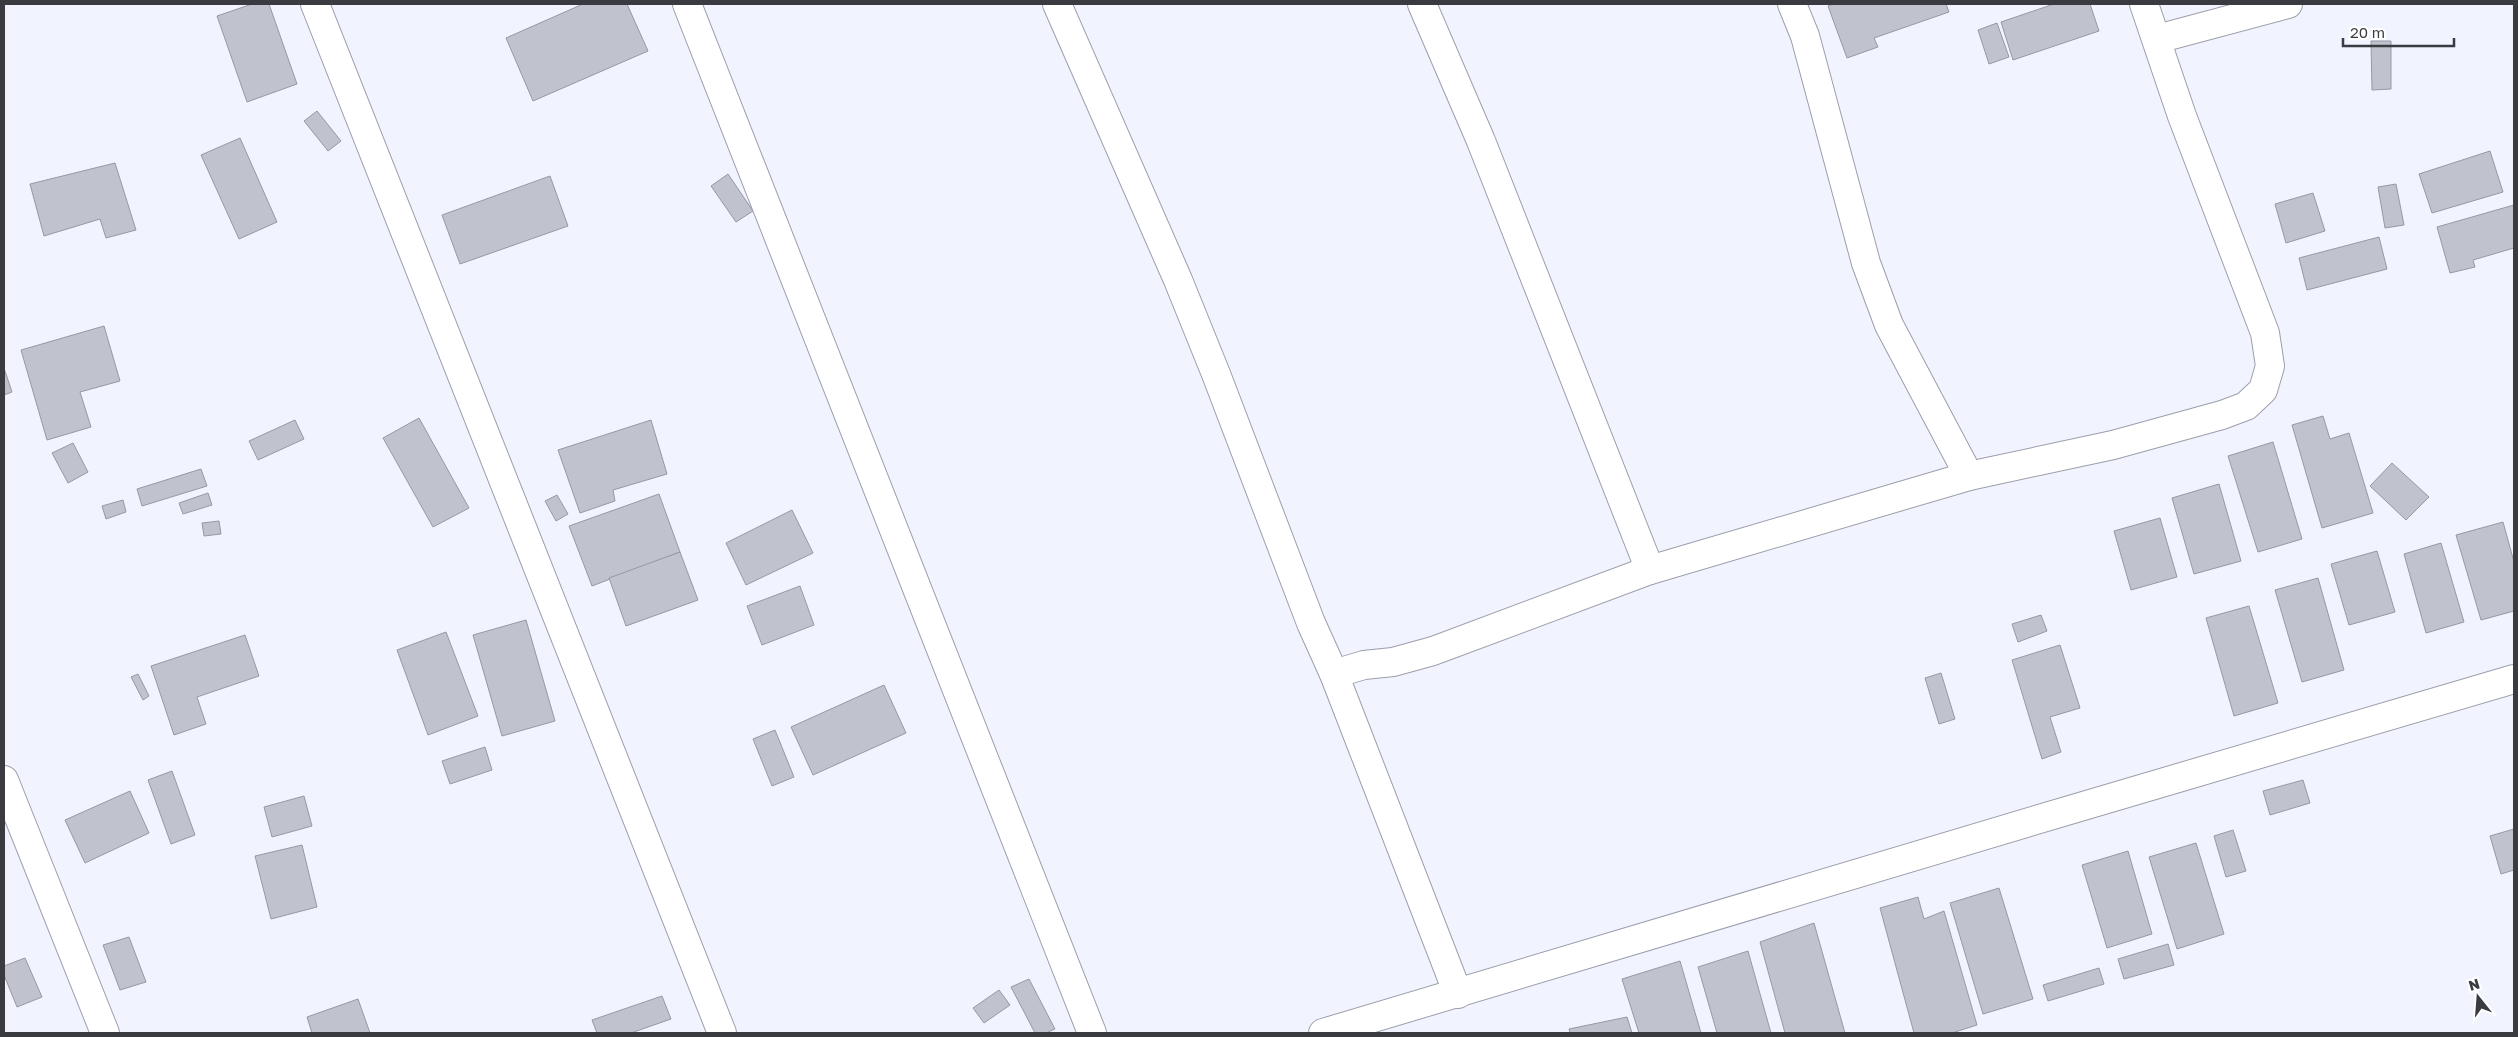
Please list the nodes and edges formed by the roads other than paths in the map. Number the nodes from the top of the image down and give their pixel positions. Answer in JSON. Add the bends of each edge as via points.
{"nodes":[{"id":1,"x":315,"y":4,"type":"edge"},
{"id":2,"x":687,"y":4,"type":"edge"},
{"id":3,"x":1057,"y":4,"type":"edge"},
{"id":4,"x":1422,"y":4,"type":"edge"},
{"id":5,"x":1792,"y":4,"type":"edge"},
{"id":6,"x":2144,"y":4,"type":"edge"},
{"id":7,"x":2288,"y":4,"type":"edge"},
{"id":8,"x":2158,"y":39,"type":"junction"},
{"id":9,"x":1969,"y":476,"type":"junction"},
{"id":10,"x":1650,"y":570,"type":"junction"},
{"id":11,"x":1334,"y":674,"type":"junction"},
{"id":12,"x":2514,"y":678,"type":"edge"},
{"id":13,"x":4,"y":780,"type":"edge"},
{"id":14,"x":1458,"y":994,"type":"junction"},
{"id":15,"x":105,"y":1033,"type":"edge"},
{"id":16,"x":722,"y":1033,"type":"edge"},
{"id":17,"x":1092,"y":1033,"type":"edge"},
{"id":18,"x":1323,"y":1033,"type":"edge"}],
"edges":[{"from":1,"to":16,"type":"street"},
{"from":2,"to":17,"type":"street"},
{"from":3,"to":11,"type":"street","via":[[1178,280],[1311,623]]},
{"from":4,"to":10,"type":"street","via":[[1482,141]]},
{"from":5,"to":9,"type":"street","via":[[1806,36],[1866,264],[1889,325]]},
{"from":6,"to":8,"type":"street"},
{"from":7,"to":8,"type":"street"},
{"from":8,"to":9,"type":"street","via":[[2182,116],[2265,333],[2270,366],[2263,390],[2246,406],[2222,415],[2113,445]]},
{"from":9,"to":10,"type":"street"},
{"from":10,"to":11,"type":"street","via":[[1433,651]]},
{"from":11,"to":14,"type":"street"},
{"from":12,"to":14,"type":"street","via":[[2161,781]]},
{"from":13,"to":15,"type":"street"},
{"from":14,"to":18,"type":"street"}]}
